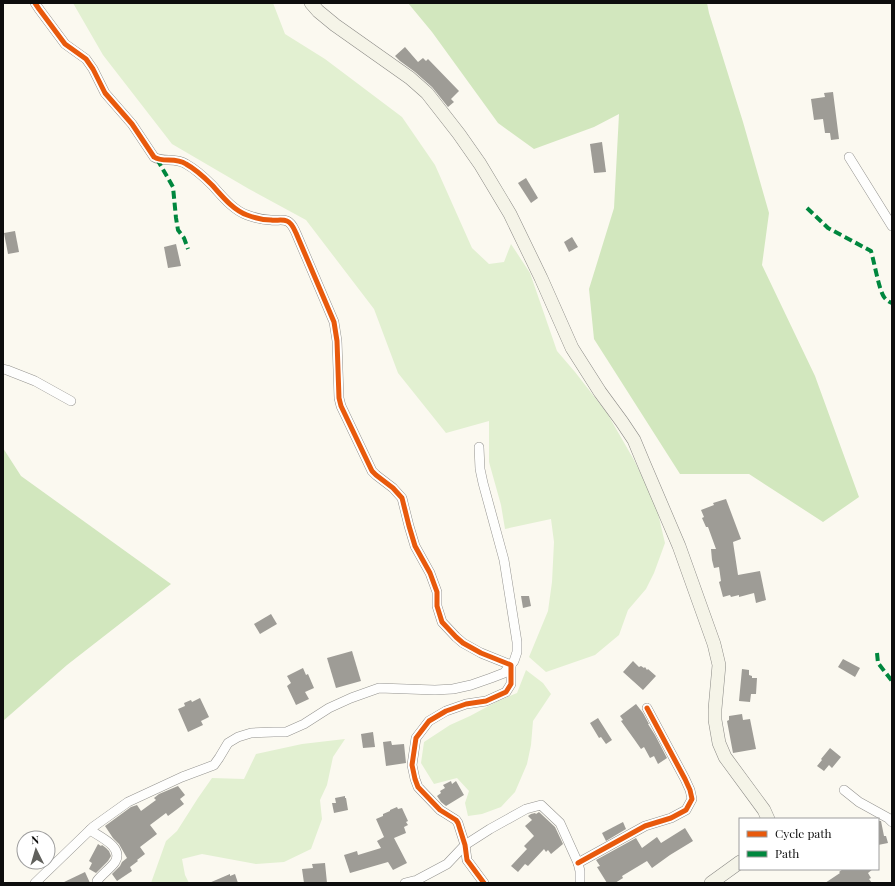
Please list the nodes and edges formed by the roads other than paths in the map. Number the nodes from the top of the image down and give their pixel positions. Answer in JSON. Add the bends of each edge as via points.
{"nodes":[{"id":1,"x":35,"y":3,"type":"edge"},
{"id":2,"x":311,"y":3,"type":"edge"},
{"id":3,"x":849,"y":157,"type":"dead end"},
{"id":4,"x":892,"y":226,"type":"edge"},
{"id":5,"x":3,"y":369,"type":"edge"},
{"id":6,"x":71,"y":401,"type":"dead end"},
{"id":7,"x":479,"y":447,"type":"dead end"},
{"id":8,"x":511,"y":665,"type":"junction"},
{"id":9,"x":647,"y":708,"type":"dead end"},
{"id":10,"x":844,"y":790,"type":"dead end"},
{"id":11,"x":768,"y":818,"type":"edge"},
{"id":12,"x":892,"y":822,"type":"edge"},
{"id":13,"x":90,"y":830,"type":"junction"},
{"id":14,"x":465,"y":845,"type":"junction"},
{"id":15,"x":578,"y":863,"type":"junction"},
{"id":16,"x":739,"y":863,"type":"edge"},
{"id":17,"x":35,"y":883,"type":"edge"},
{"id":18,"x":98,"y":883,"type":"edge"},
{"id":19,"x":405,"y":883,"type":"edge"},
{"id":20,"x":484,"y":883,"type":"edge"},
{"id":21,"x":580,"y":883,"type":"edge"},
{"id":22,"x":711,"y":883,"type":"edge"}],
"edges":[{"from":1,"to":8,"type":"street","via":[[65,44],[86,59],[106,93],[132,124],[154,157],[186,164],[245,215],[287,221],[292,225],[334,322],[341,406],[372,471],[402,498],[415,546],[437,592],[437,606],[442,622],[463,643],[481,654]]},
{"from":2,"to":11,"type":"main road","via":[[335,25],[427,93],[480,164],[510,214],[542,278],[572,348],[634,440],[679,546],[714,644],[719,665],[715,709],[719,743],[725,757]]},
{"from":3,"to":4,"type":"street"},
{"from":5,"to":6,"type":"street"},
{"from":7,"to":8,"type":"street","via":[[483,483],[504,560],[517,652]]},
{"from":8,"to":13,"type":"street","via":[[504,673],[453,689],[379,688],[329,708],[286,732],[251,733],[238,737],[228,743],[214,765],[128,802]]},
{"from":8,"to":14,"type":"street","via":[[511,684],[506,692],[446,711],[430,720],[416,738],[412,765],[418,787],[440,810],[456,820]]},
{"from":9,"to":15,"type":"street","via":[[685,779],[692,799],[686,810],[645,826]]},
{"from":10,"to":12,"type":"street"},
{"from":13,"to":17,"type":"street"},
{"from":13,"to":18,"type":"street","via":[[113,845],[116,851],[116,861],[101,875]]},
{"from":14,"to":15,"type":"street","via":[[526,808],[541,805],[560,823]]},
{"from":14,"to":19,"type":"street","via":[[447,864],[417,880]]},
{"from":14,"to":20,"type":"street","via":[[467,860]]},
{"from":15,"to":21,"type":"street"},
{"from":16,"to":22,"type":"main road"}]}
